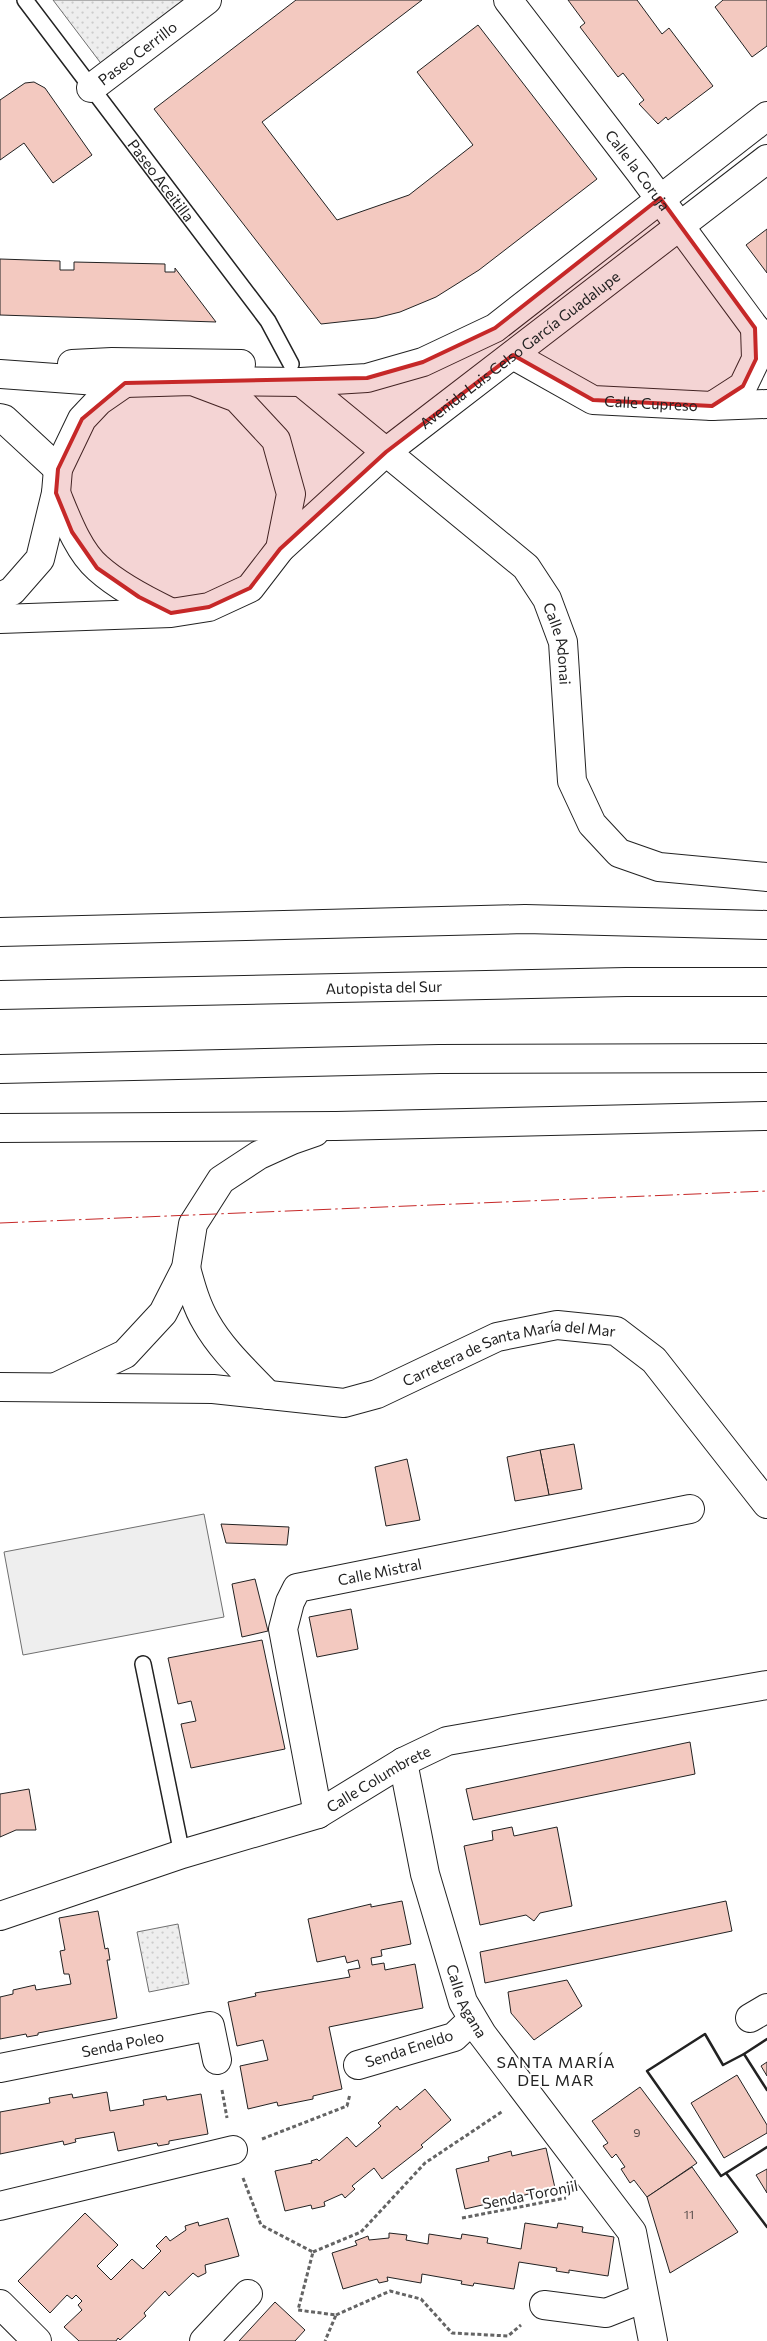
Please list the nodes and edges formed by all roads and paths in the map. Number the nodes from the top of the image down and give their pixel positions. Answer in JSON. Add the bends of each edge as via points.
{"nodes":[{"id":1,"x":25,"y":0,"type":"edge"},
{"id":2,"x":207,"y":0,"type":"edge"},
{"id":3,"x":508,"y":0,"type":"edge"},
{"id":4,"x":92,"y":88,"type":"junction"},
{"id":5,"x":767,"y":116,"type":"edge"},
{"id":6,"x":767,"y":159,"type":"edge"},
{"id":7,"x":660,"y":198,"type":"junction"},
{"id":8,"x":680,"y":226,"type":"junction"},
{"id":9,"x":761,"y":334,"type":"edge"},
{"id":10,"x":513,"y":354,"type":"junction"},
{"id":11,"x":0,"y":368,"type":"edge"},
{"id":12,"x":296,"y":373,"type":"junction"},
{"id":13,"x":0,"y":374,"type":"edge"},
{"id":14,"x":192,"y":381,"type":"junction"},
{"id":15,"x":125,"y":383,"type":"junction"},
{"id":16,"x":767,"y":404,"type":"edge"},
{"id":17,"x":712,"y":406,"type":"junction"},
{"id":18,"x":0,"y":418,"type":"edge"},
{"id":19,"x":386,"y":452,"type":"junction"},
{"id":20,"x":57,"y":481,"type":"junction"},
{"id":21,"x":280,"y":549,"type":"junction"},
{"id":22,"x":0,"y":597,"type":"edge"},
{"id":23,"x":171,"y":613,"type":"junction"},
{"id":24,"x":0,"y":619,"type":"edge"},
{"id":25,"x":767,"y":877,"type":"edge"},
{"id":26,"x":767,"y":925,"type":"edge"},
{"id":27,"x":0,"y":932,"type":"edge"},
{"id":28,"x":767,"y":982,"type":"edge"},
{"id":29,"x":0,"y":995,"type":"edge"},
{"id":30,"x":767,"y":1058,"type":"edge"},
{"id":31,"x":0,"y":1069,"type":"edge"},
{"id":32,"x":767,"y":1116,"type":"edge"},
{"id":33,"x":336,"y":1126,"type":"junction"},
{"id":34,"x":0,"y":1128,"type":"edge"},
{"id":35,"x":186,"y":1268,"type":"junction"},
{"id":36,"x":0,"y":1386,"type":"edge"},
{"id":37,"x":58,"y":1386,"type":"junction"},
{"id":38,"x":268,"y":1395,"type":"junction"},
{"id":39,"x":767,"y":1504,"type":"edge"},
{"id":40,"x":690,"y":1509,"type":"dead end"},
{"id":41,"x":143,"y":1664,"type":"dead end"},
{"id":42,"x":767,"y":1685,"type":"edge"},
{"id":43,"x":403,"y":1762,"type":"junction"},
{"id":44,"x":318,"y":1814,"type":"junction"},
{"id":45,"x":182,"y":1854,"type":"junction"},
{"id":46,"x":0,"y":1916,"type":"edge"},
{"id":47,"x":472,"y":2020,"type":"junction"},
{"id":48,"x":217,"y":2060,"type":"joint"},
{"id":49,"x":358,"y":2065,"type":"joint"},
{"id":50,"x":0,"y":2068,"type":"edge"},
{"id":51,"x":528,"y":2094,"type":"junction"},
{"id":52,"x":233,"y":2150,"type":"junction"},
{"id":53,"x":602,"y":2191,"type":"junction"},
{"id":54,"x":0,"y":2206,"type":"edge"},
{"id":55,"x":462,"y":2218,"type":"dead end"},
{"id":56,"x":313,"y":2252,"type":"junction"},
{"id":57,"x":248,"y":2294,"type":"dead end"},
{"id":58,"x":644,"y":2298,"type":"junction"},
{"id":59,"x":0,"y":2304,"type":"edge"},
{"id":60,"x":544,"y":2304,"type":"joint"},
{"id":61,"x":336,"y":2315,"type":"junction"},
{"id":62,"x":37,"y":2341,"type":"edge"},
{"id":63,"x":204,"y":2341,"type":"edge"},
{"id":64,"x":325,"y":2341,"type":"edge"},
{"id":65,"x":653,"y":2341,"type":"edge"}],
"edges":[{"from":1,"to":4,"type":"lane","name":"Paseo Aceitilla"},
{"from":2,"to":4,"type":"main road","name":"Paseo Cerrillo"},
{"from":3,"to":7,"type":"main road","name":"Calle la Coruja"},
{"from":4,"to":12,"type":"lane","name":"Paseo Aceitilla","via":[[268,321]]},
{"from":5,"to":7,"type":"main road","name":"Avenida Luis Celso García Guadalupe"},
{"from":6,"to":8,"type":"main road","name":"Avenida Luis Celso García Guadalupe"},
{"from":7,"to":8,"type":"main road","name":"Calle la Coruja"},
{"from":7,"to":12,"type":"main road","name":"Avenida Luis Celso García Guadalupe","via":[[495,328],[423,362],[367,378]]},
{"from":8,"to":9,"type":"main road","name":"Calle la Coruja"},
{"from":8,"to":10,"type":"main road","name":"Avenida Luis Celso García Guadalupe"},
{"from":9,"to":17,"type":"main road","name":"Calle Cupreso","via":[[756,359],[744,386]]},
{"from":10,"to":17,"type":"main road","name":"Calle Cupreso","via":[[593,400]]},
{"from":10,"to":19,"type":"main road","name":"Avenida Luis Celso García Guadalupe"},
{"from":11,"to":12,"type":"main road","name":"Avenida Luis Celso García Guadalupe","via":[[112,362]]},
{"from":12,"to":14,"type":"main road","name":"Avenida Luis Celso García Guadalupe"},
{"from":12,"to":19,"type":"main road","name":"Calle Adonai","via":[[327,405]]},
{"from":13,"to":15,"type":"main road"},
{"from":14,"to":15,"type":"main road","name":"Avenida Luis Celso García Guadalupe"},
{"from":14,"to":21,"type":"main road","via":[[237,398],[276,440],[291,494]]},
{"from":15,"to":20,"type":"main road","via":[[99,401],[82,419]]},
{"from":16,"to":17,"type":"main road","name":"Calle Cupreso"},
{"from":18,"to":20,"type":"main road","via":[[4,418]]},
{"from":19,"to":21,"type":"main road","name":"Avenida Luis Celso García Guadalupe"},
{"from":19,"to":25,"type":"main road","name":"Calle Adonai","via":[[526,567],[547,599],[563,642],[572,781],[592,824],[619,852],[659,867]]},
{"from":20,"to":22,"type":"main road","via":[[40,559],[12,591]]},
{"from":20,"to":23,"type":"main road","via":[[72,532],[96,568],[139,597]]},
{"from":21,"to":23,"type":"main road","name":"Avenida Luis Celso García Guadalupe","via":[[250,588],[209,606]]},
{"from":23,"to":24,"type":"main road","name":"Avenida Luis Celso García Guadalupe"},
{"from":26,"to":27,"type":"main road","via":[[525,919]]},
{"from":28,"to":29,"type":"main road","name":"Autopista del Sur"},
{"from":30,"to":31,"type":"main road","via":[[440,1059]]},
{"from":32,"to":33,"type":"main road"},
{"from":33,"to":34,"type":"main road"},
{"from":33,"to":35,"type":"main road","via":[[275,1148],[221,1180],[193,1224]]},
{"from":35,"to":37,"type":"main road","via":[[163,1313],[125,1354]]},
{"from":35,"to":38,"type":"main road","via":[[206,1322],[234,1359]]},
{"from":36,"to":37,"type":"main road","name":"Carretera de Santa María del Mar"},
{"from":37,"to":38,"type":"main road","name":"Carretera de Santa María del Mar","via":[[212,1389]]},
{"from":38,"to":39,"type":"main road","name":"Carretera de Santa María del Mar","via":[[344,1404],[377,1394],[497,1337],[557,1326],[616,1331],[654,1360]]},
{"from":40,"to":44,"type":"main road","name":"Calle Mistral","via":[[297,1588],[283,1629]]},
{"from":41,"to":45,"type":"lane"},
{"from":42,"to":43,"type":"main road","name":"Calle Columbrete","via":[[447,1741]]},
{"from":43,"to":44,"type":"main road","name":"Calle Columbrete"},
{"from":43,"to":47,"type":"main road","name":"Calle Agana","via":[[425,1874],[463,2002]]},
{"from":44,"to":45,"type":"main road","name":"Calle Columbrete"},
{"from":45,"to":46,"type":"main road","name":"Calle Columbrete"},
{"from":47,"to":49,"type":"main road","name":"Senda Eneldo","via":[[454,2036]]},
{"from":47,"to":51,"type":"main road","name":"Calle Agana"},
{"from":48,"to":50,"type":"main road","name":"Senda Poleo","via":[[210,2026]]},
{"from":48,"to":52,"type":"path"},
{"from":49,"to":52,"type":"path","name":"Senda Eneldo","via":[[347,2106]]},
{"from":51,"to":53,"type":"main road","name":"Calle Agana"},
{"from":51,"to":56,"type":"path","via":[[425,2163],[361,2232]]},
{"from":52,"to":54,"type":"main road"},
{"from":52,"to":56,"type":"path","via":[[261,2225]]},
{"from":53,"to":55,"type":"path","name":"Senda Toronjil"},
{"from":53,"to":58,"type":"main road","name":"Calle Agana","via":[[632,2232]]},
{"from":56,"to":61,"type":"path","via":[[298,2310]]},
{"from":57,"to":63,"type":"main road"},
{"from":58,"to":60,"type":"main road","via":[[606,2313]]},
{"from":58,"to":65,"type":"main road","name":"Calle Agana"},
{"from":59,"to":62,"type":"main road"},
{"from":60,"to":61,"type":"path","via":[[508,2336],[452,2333],[421,2300],[390,2291]]},
{"from":61,"to":64,"type":"path"}]}
